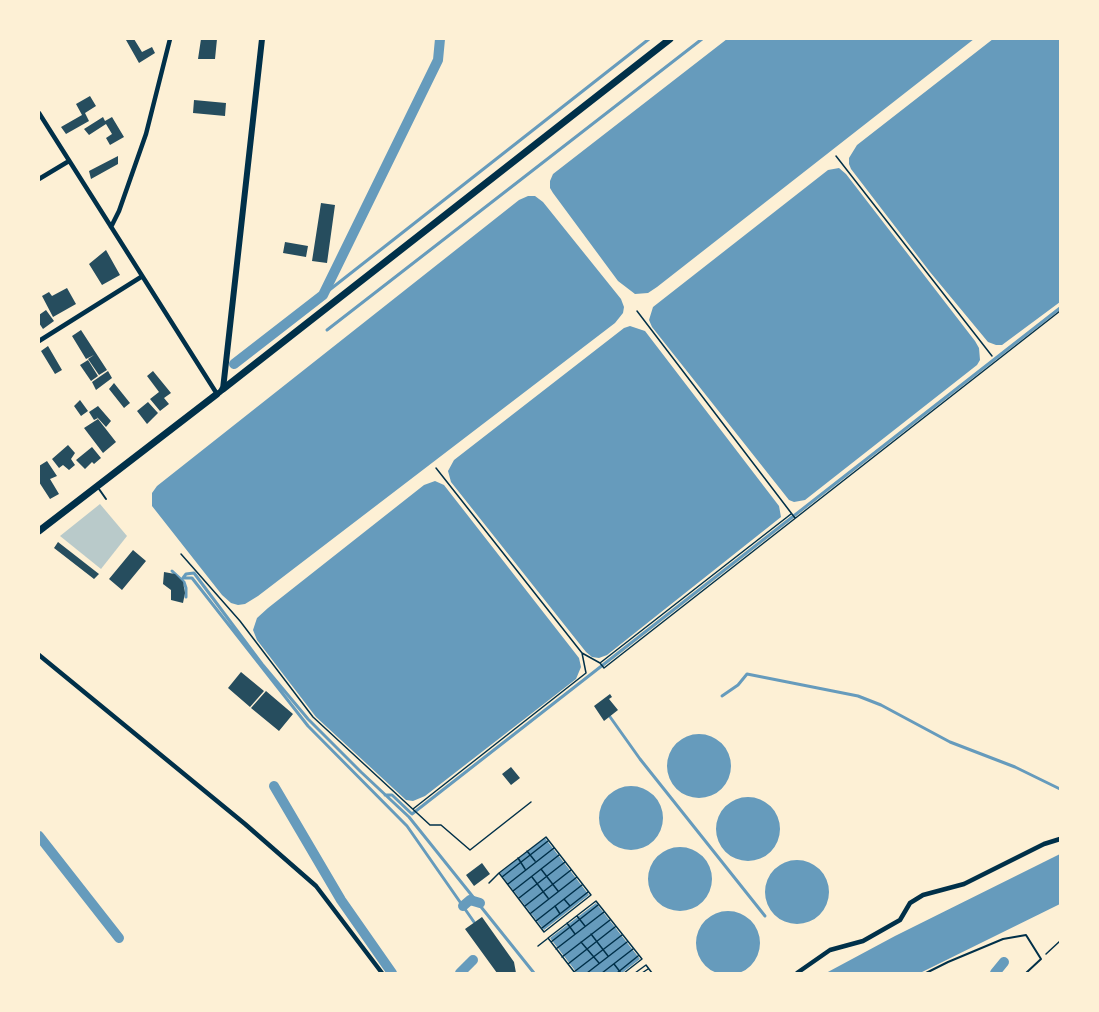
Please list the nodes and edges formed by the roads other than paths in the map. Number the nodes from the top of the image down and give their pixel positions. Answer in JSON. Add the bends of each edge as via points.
{"nodes":[{"id":1,"x":170,"y":39,"type":"edge"},
{"id":2,"x":262,"y":39,"type":"edge"},
{"id":3,"x":670,"y":39,"type":"edge"},
{"id":4,"x":39,"y":113,"type":"edge"},
{"id":5,"x":69,"y":160,"type":"junction"},
{"id":6,"x":39,"y":179,"type":"edge"},
{"id":7,"x":111,"y":227,"type":"junction"},
{"id":8,"x":141,"y":276,"type":"junction"},
{"id":9,"x":39,"y":341,"type":"edge"},
{"id":10,"x":220,"y":392,"type":"junction"},
{"id":11,"x":97,"y":487,"type":"junction"},
{"id":12,"x":106,"y":499,"type":"dead end"},
{"id":13,"x":39,"y":531,"type":"edge"},
{"id":14,"x":39,"y":655,"type":"edge"},
{"id":15,"x":1060,"y":839,"type":"edge"},
{"id":16,"x":382,"y":973,"type":"edge"},
{"id":17,"x":797,"y":973,"type":"edge"},
{"id":18,"x":926,"y":973,"type":"edge"},
{"id":19,"x":1026,"y":973,"type":"edge"}],
"edges":[{"from":1,"to":7,"type":"street","via":[[146,134]]},
{"from":2,"to":10,"type":"main road"},
{"from":3,"to":10,"type":"main road"},
{"from":4,"to":5,"type":"street"},
{"from":5,"to":6,"type":"street"},
{"from":5,"to":7,"type":"street"},
{"from":7,"to":8,"type":"street"},
{"from":8,"to":9,"type":"street"},
{"from":8,"to":10,"type":"street"},
{"from":10,"to":11,"type":"main road"},
{"from":11,"to":12,"type":"lane"},
{"from":11,"to":13,"type":"main road"},
{"from":14,"to":16,"type":"street","via":[[316,886]]},
{"from":15,"to":17,"type":"street","via":[[964,884],[923,895],[910,903],[900,920],[863,941],[830,950]]},
{"from":18,"to":19,"type":"lane","via":[[1003,939],[1026,935],[1041,958]]}]}
